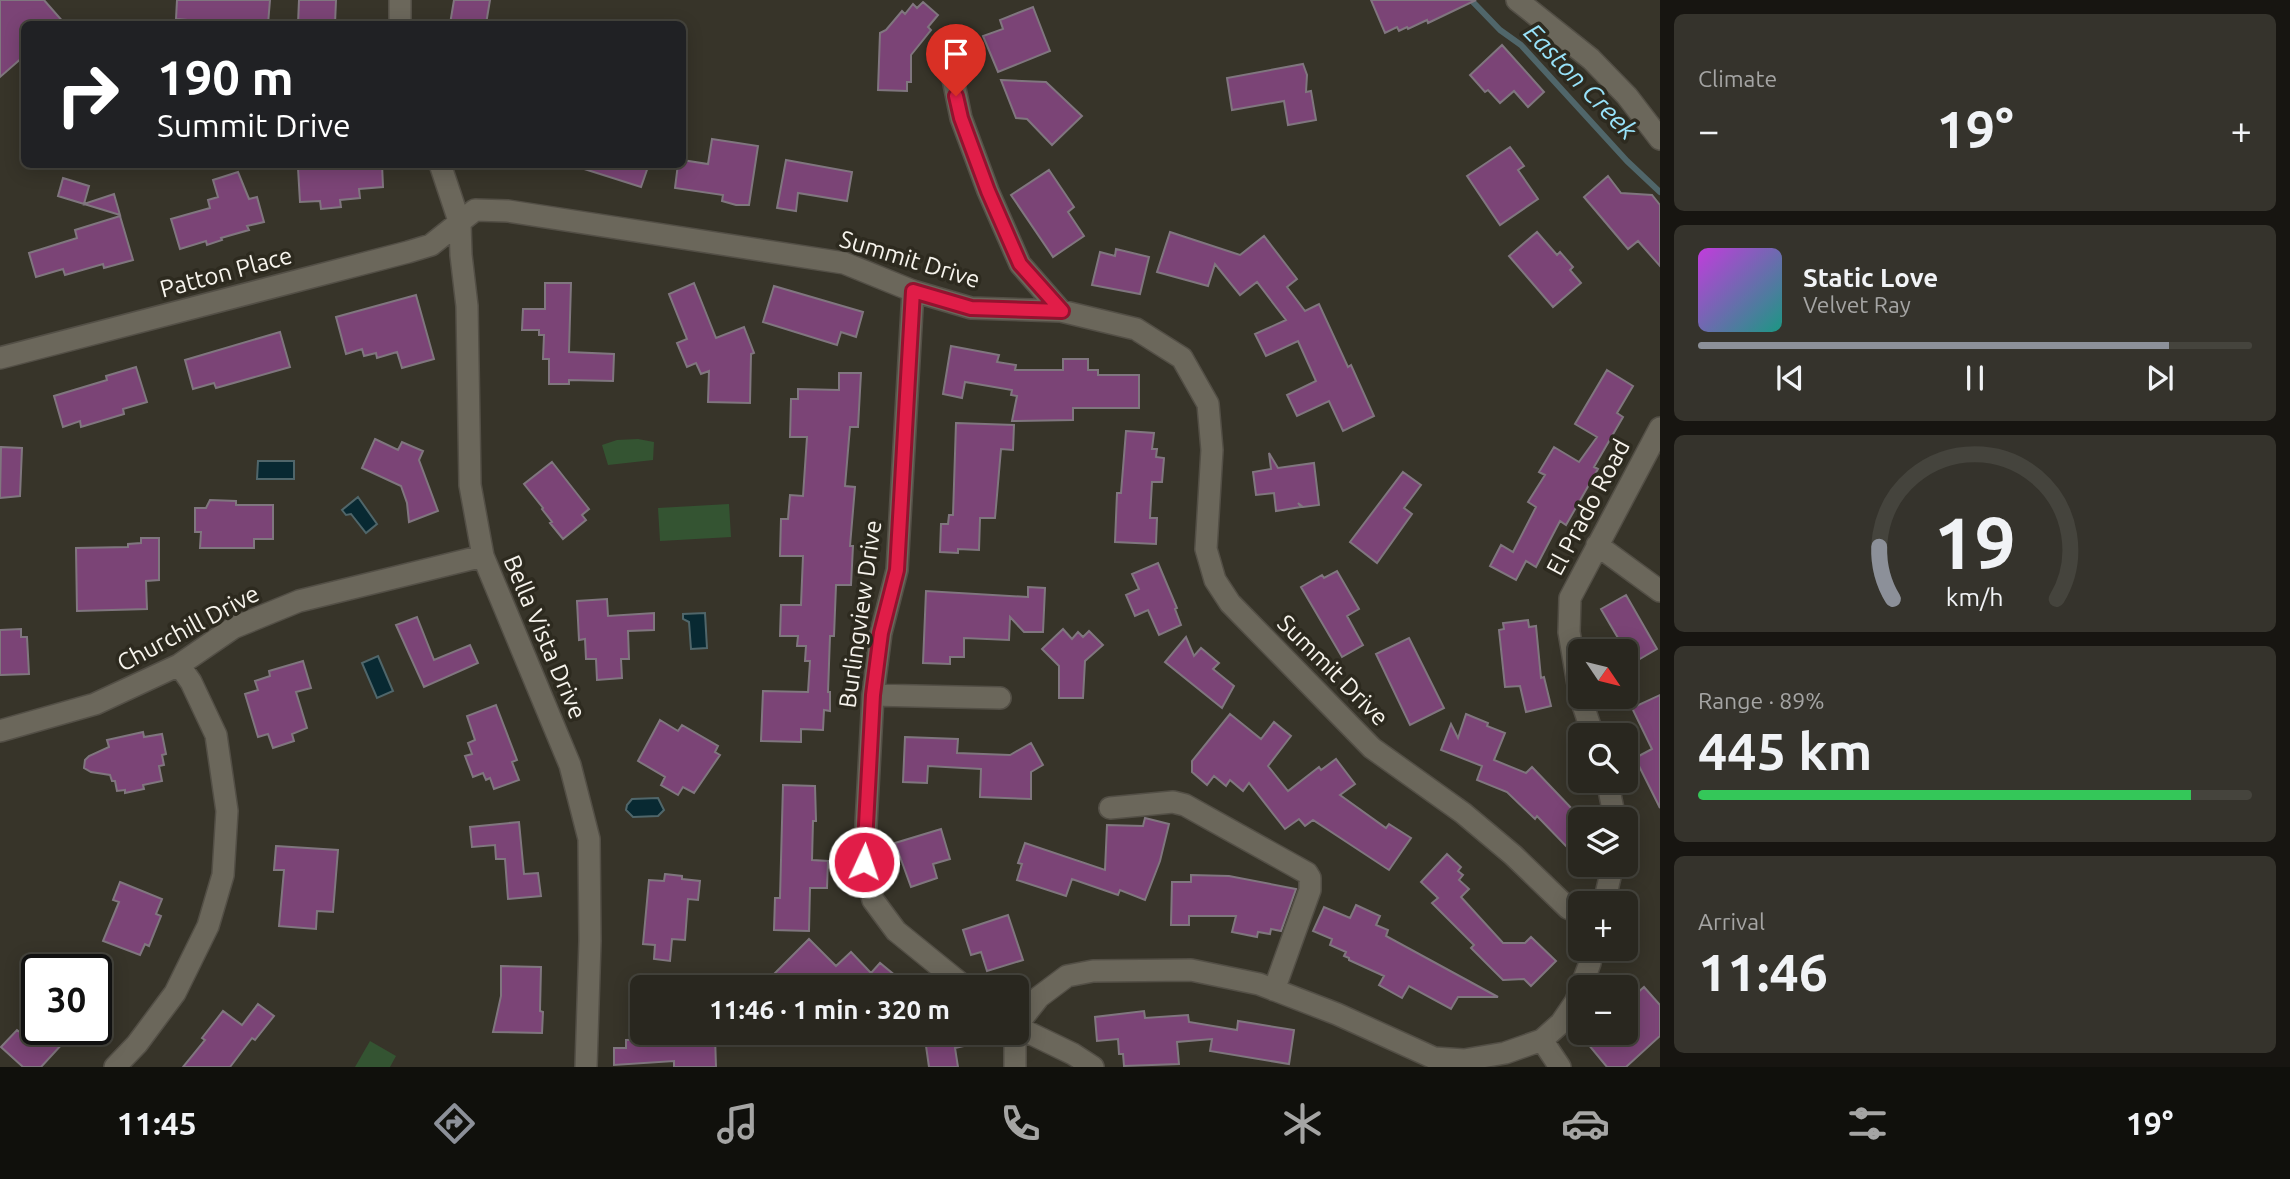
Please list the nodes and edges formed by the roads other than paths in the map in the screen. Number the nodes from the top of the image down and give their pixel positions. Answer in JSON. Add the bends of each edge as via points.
{"nodes":[{"id":1,"x":400,"y":0,"type":"edge"},
{"id":2,"x":1517,"y":0,"type":"edge"},
{"id":3,"x":400,"y":21,"type":"edge"},
{"id":4,"x":952,"y":74,"type":"dead end"},
{"id":5,"x":1660,"y":139,"type":"edge"},
{"id":6,"x":441,"y":168,"type":"edge"},
{"id":7,"x":460,"y":223,"type":"junction"},
{"id":8,"x":913,"y":291,"type":"junction"},
{"id":9,"x":1062,"y":311,"type":"junction"},
{"id":10,"x":0,"y":358,"type":"edge"},
{"id":11,"x":1660,"y":428,"type":"edge"},
{"id":12,"x":1597,"y":545,"type":"junction"},
{"id":13,"x":483,"y":556,"type":"junction"},
{"id":14,"x":1660,"y":591,"type":"edge"},
{"id":15,"x":1570,"y":639,"type":"edge"},
{"id":16,"x":179,"y":665,"type":"junction"},
{"id":17,"x":873,"y":695,"type":"junction"},
{"id":18,"x":1000,"y":698,"type":"dead end"},
{"id":19,"x":0,"y":731,"type":"edge"},
{"id":20,"x":1110,"y":808,"type":"dead end"},
{"id":21,"x":1568,"y":908,"type":"edge"},
{"id":22,"x":950,"y":975,"type":"edge"},
{"id":23,"x":1274,"y":990,"type":"junction"},
{"id":24,"x":1029,"y":1010,"type":"edge"},
{"id":25,"x":1568,"y":1012,"type":"edge"},
{"id":26,"x":1029,"y":1032,"type":"edge"},
{"id":27,"x":1542,"y":1040,"type":"junction"},
{"id":28,"x":1015,"y":1045,"type":"edge"},
{"id":29,"x":115,"y":1067,"type":"edge"},
{"id":30,"x":586,"y":1067,"type":"edge"},
{"id":31,"x":1015,"y":1067,"type":"edge"},
{"id":32,"x":1093,"y":1067,"type":"edge"},
{"id":33,"x":1560,"y":1067,"type":"edge"}],
"edges":[{"from":1,"to":3,"type":"street"},
{"from":2,"to":5,"type":"street","via":[[1591,58]]},
{"from":4,"to":9,"type":"street","via":[[961,118],[1020,264]]},
{"from":6,"to":7,"type":"street"},
{"from":7,"to":8,"type":"street","name":"Summit Drive","via":[[475,210],[508,211],[844,263]]},
{"from":7,"to":10,"type":"street","name":"Patton Place","via":[[431,245],[408,252]]},
{"from":7,"to":13,"type":"street","name":"Bella Vista Drive","via":[[467,306],[470,485]]},
{"from":8,"to":9,"type":"street","name":"Summit Drive","via":[[971,308]]},
{"from":8,"to":17,"type":"street","name":"Burlingview Drive","via":[[897,570],[881,633]]},
{"from":9,"to":21,"type":"street","name":"Summit Drive","via":[[1136,329],[1182,358],[1208,404],[1212,450],[1206,549],[1215,580],[1230,603],[1372,748],[1463,813]]},
{"from":11,"to":12,"type":"street","name":"El Prado Road"},
{"from":12,"to":14,"type":"street"},
{"from":12,"to":15,"type":"street","name":"El Prado Road","via":[[1570,598]]},
{"from":13,"to":16,"type":"street","name":"Churchill Drive","via":[[299,601],[233,628]]},
{"from":13,"to":30,"type":"street","name":"Bella Vista Drive","via":[[570,765],[589,839]]},
{"from":16,"to":19,"type":"street","name":"Churchill Drive","via":[[95,704]]},
{"from":16,"to":29,"type":"street","via":[[216,735],[227,811],[223,875],[208,926],[176,993]]},
{"from":17,"to":18,"type":"street"},
{"from":17,"to":22,"type":"street","name":"Burlingview Drive","via":[[864,862],[873,900],[896,931]]},
{"from":20,"to":23,"type":"street","via":[[1185,805],[1307,873],[1310,890]]},
{"from":23,"to":24,"type":"street","via":[[1191,970],[1093,971],[1067,976],[1039,996]]},
{"from":23,"to":27,"type":"street","via":[[1434,1058],[1464,1060]]},
{"from":25,"to":27,"type":"street"},
{"from":26,"to":32,"type":"street"},
{"from":27,"to":33,"type":"street"},
{"from":28,"to":31,"type":"street"}]}
